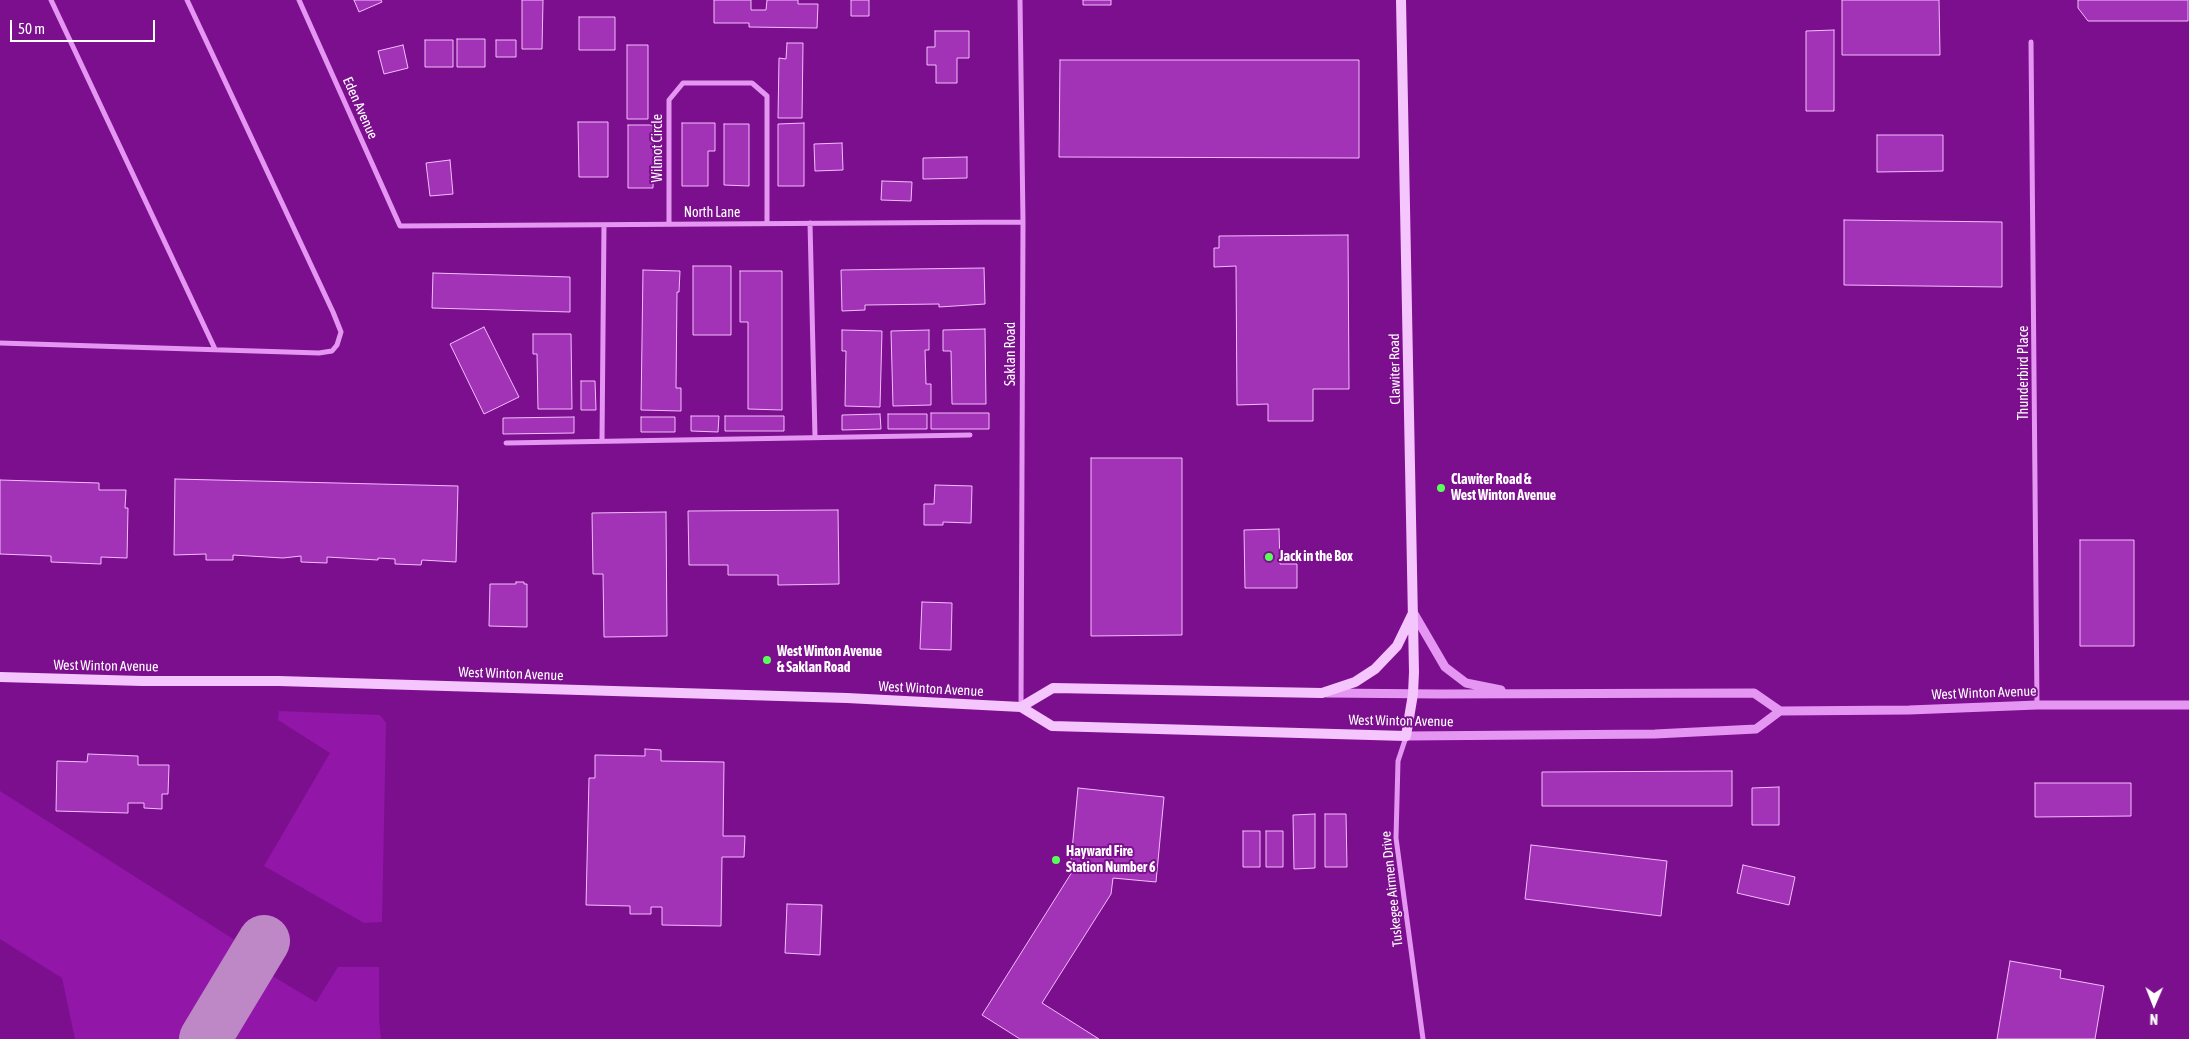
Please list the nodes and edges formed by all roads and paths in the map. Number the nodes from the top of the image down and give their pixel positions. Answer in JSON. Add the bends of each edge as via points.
{"nodes":[{"id":1,"x":51,"y":0,"type":"edge"},
{"id":2,"x":187,"y":0,"type":"edge"},
{"id":3,"x":299,"y":0,"type":"edge"},
{"id":4,"x":1020,"y":0,"type":"edge"},
{"id":5,"x":1401,"y":0,"type":"edge"},
{"id":6,"x":2030,"y":42,"type":"dead end"},
{"id":7,"x":1023,"y":222,"type":"junction"},
{"id":8,"x":767,"y":223,"type":"junction"},
{"id":9,"x":810,"y":223,"type":"junction"},
{"id":10,"x":669,"y":224,"type":"junction"},
{"id":11,"x":604,"y":225,"type":"junction"},
{"id":12,"x":400,"y":226,"type":"joint"},
{"id":13,"x":0,"y":343,"type":"edge"},
{"id":14,"x":215,"y":350,"type":"junction"},
{"id":15,"x":970,"y":435,"type":"dead end"},
{"id":16,"x":815,"y":437,"type":"junction"},
{"id":17,"x":602,"y":442,"type":"junction"},
{"id":18,"x":506,"y":443,"type":"dead end"},
{"id":19,"x":1413,"y":612,"type":"junction"},
{"id":20,"x":0,"y":677,"type":"edge"},
{"id":21,"x":1322,"y":693,"type":"junction"},
{"id":22,"x":1413,"y":694,"type":"junction"},
{"id":23,"x":1521,"y":694,"type":"junction"},
{"id":24,"x":2037,"y":705,"type":"junction"},
{"id":25,"x":2189,"y":705,"type":"edge"},
{"id":26,"x":1021,"y":707,"type":"junction"},
{"id":27,"x":1780,"y":711,"type":"junction"},
{"id":28,"x":1406,"y":736,"type":"junction"},
{"id":29,"x":1423,"y":1039,"type":"edge"}],
"edges":[{"from":1,"to":14,"type":"street"},
{"from":2,"to":14,"type":"street","via":[[341,332],[332,351],[319,353]]},
{"from":3,"to":12,"type":"street","name":"Eden Avenue"},
{"from":4,"to":7,"type":"street","name":"Saklan Road"},
{"from":5,"to":19,"type":"main road","name":"Clawiter Road"},
{"from":6,"to":24,"type":"street","name":"Thunderbird Place"},
{"from":7,"to":9,"type":"street","name":"North Lane"},
{"from":7,"to":26,"type":"street","name":"Saklan Road"},
{"from":8,"to":9,"type":"street","name":"North Lane"},
{"from":8,"to":10,"type":"street","name":"North Lane"},
{"from":8,"to":10,"type":"street","name":"Wilmot Circle","via":[[767,96],[752,83],[683,83],[669,100]]},
{"from":9,"to":16,"type":"street"},
{"from":10,"to":11,"type":"street","name":"North Lane"},
{"from":11,"to":12,"type":"street","name":"North Lane"},
{"from":11,"to":17,"type":"street"},
{"from":13,"to":14,"type":"street"},
{"from":15,"to":16,"type":"street"},
{"from":16,"to":17,"type":"street"},
{"from":17,"to":18,"type":"street"},
{"from":19,"to":21,"type":"main road","via":[[1397,646],[1375,669],[1355,682]]},
{"from":19,"to":22,"type":"main road","name":"Clawiter Road"},
{"from":19,"to":23,"type":"street","via":[[1445,667],[1466,683]]},
{"from":20,"to":26,"type":"main road","name":"West Winton Avenue","via":[[592,690]]},
{"from":21,"to":22,"type":"street","name":"West Winton Avenue"},
{"from":21,"to":26,"type":"main road","name":"West Winton Avenue","via":[[1053,688]]},
{"from":22,"to":23,"type":"street","name":"West Winton Avenue"},
{"from":22,"to":28,"type":"main road","name":"Clawiter Road"},
{"from":23,"to":27,"type":"street","name":"West Winton Avenue","via":[[1754,693]]},
{"from":24,"to":25,"type":"street","name":"West Winton Avenue"},
{"from":24,"to":27,"type":"street","name":"West Winton Avenue"},
{"from":26,"to":28,"type":"main road","name":"West Winton Avenue","via":[[1052,726]]},
{"from":27,"to":28,"type":"street","name":"West Winton Avenue","via":[[1756,729],[1655,734]]},
{"from":28,"to":29,"type":"street","name":"Tuskegee Airmen Drive","via":[[1398,761],[1396,838]]}]}
